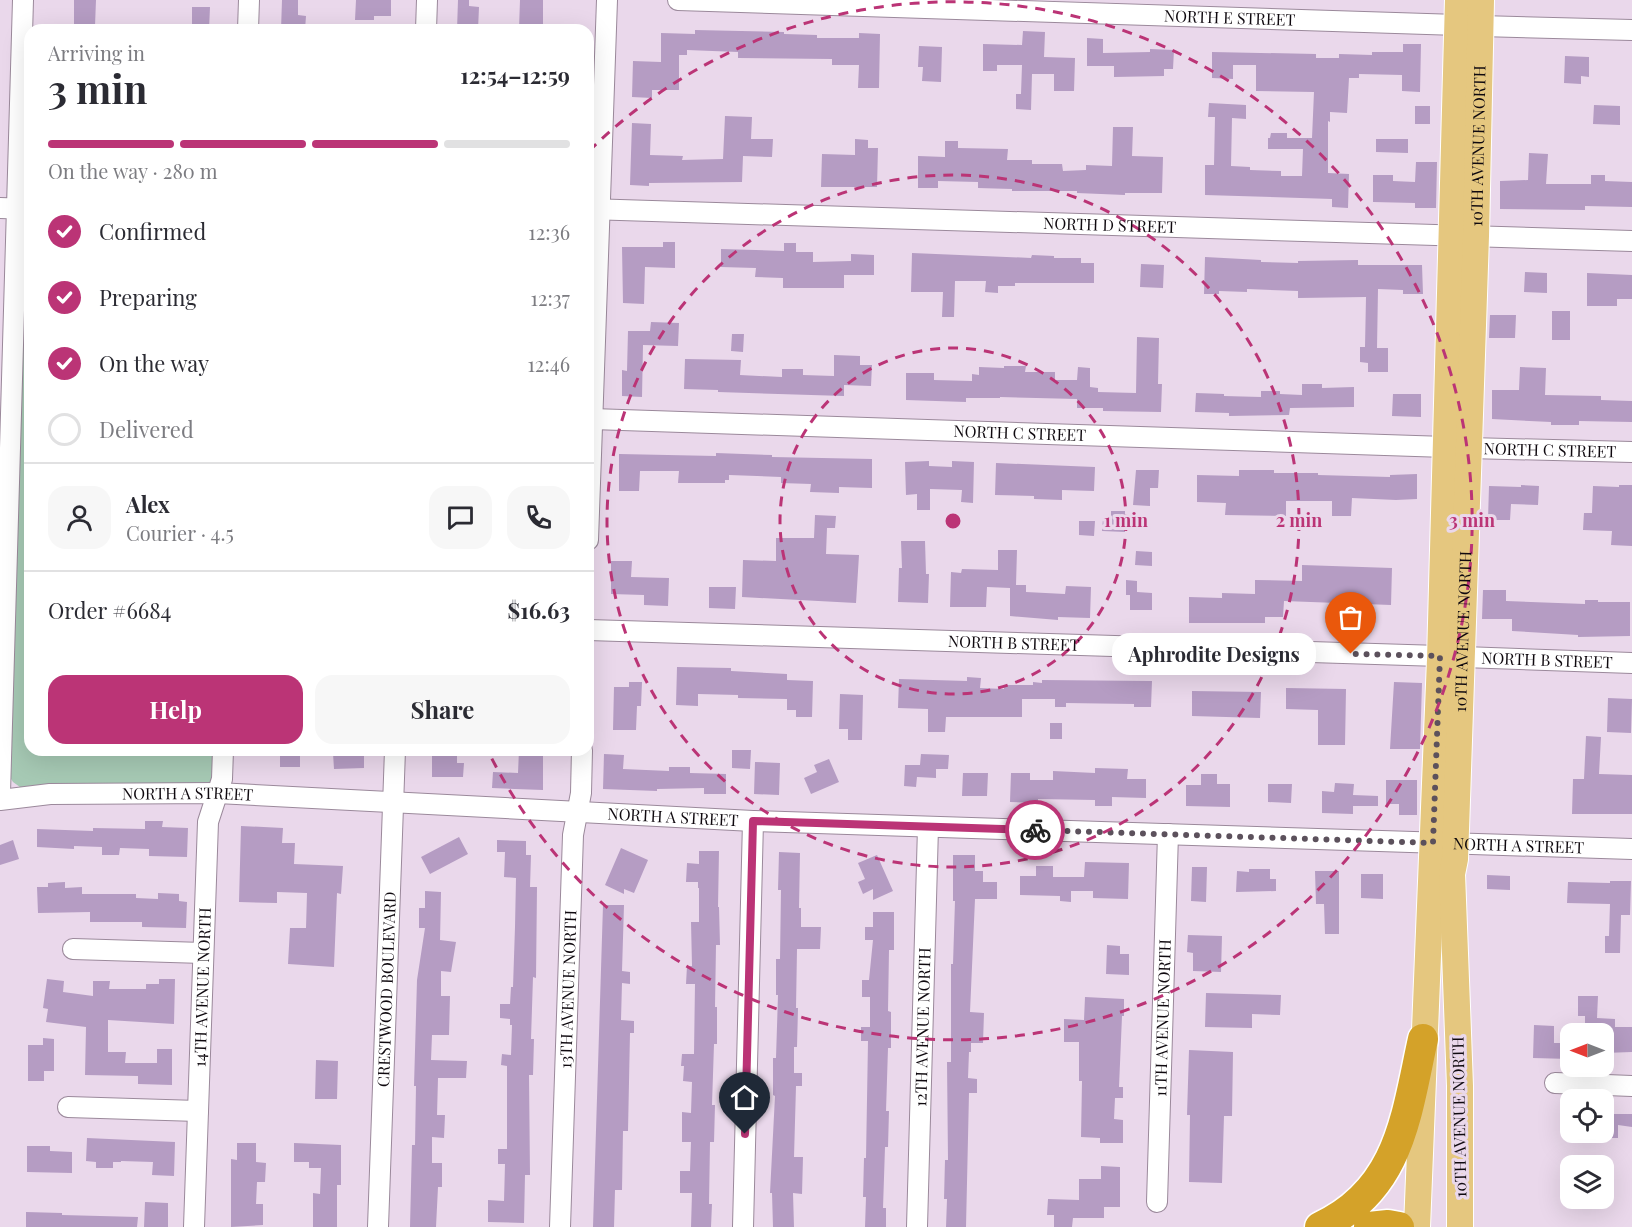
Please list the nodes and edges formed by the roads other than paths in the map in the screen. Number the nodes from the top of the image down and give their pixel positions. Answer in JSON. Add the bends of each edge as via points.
{"nodes":[{"id":1,"x":23,"y":0,"type":"edge"},
{"id":2,"x":249,"y":0,"type":"edge"},
{"id":3,"x":427,"y":0,"type":"edge"},
{"id":4,"x":607,"y":0,"type":"edge"},
{"id":5,"x":678,"y":0,"type":"edge"},
{"id":6,"x":1480,"y":0,"type":"edge"},
{"id":7,"x":1465,"y":17,"type":"edge"},
{"id":8,"x":248,"y":24,"type":"edge"},
{"id":9,"x":426,"y":24,"type":"edge"},
{"id":10,"x":1632,"y":30,"type":"edge"},
{"id":11,"x":15,"y":208,"type":"edge"},
{"id":12,"x":594,"y":209,"type":"edge"},
{"id":13,"x":1464,"y":236,"type":"junction"},
{"id":14,"x":1632,"y":241,"type":"edge"},
{"id":15,"x":594,"y":419,"type":"edge"},
{"id":16,"x":1457,"y":447,"type":"junction"},
{"id":17,"x":1632,"y":452,"type":"edge"},
{"id":18,"x":594,"y":630,"type":"edge"},
{"id":19,"x":1451,"y":657,"type":"junction"},
{"id":20,"x":1632,"y":663,"type":"edge"},
{"id":21,"x":223,"y":756,"type":"edge"},
{"id":22,"x":395,"y":756,"type":"edge"},
{"id":23,"x":582,"y":756,"type":"edge"},
{"id":24,"x":0,"y":793,"type":"edge"},
{"id":25,"x":217,"y":793,"type":"junction"},
{"id":26,"x":0,"y":800,"type":"edge"},
{"id":27,"x":392,"y":803,"type":"junction"},
{"id":28,"x":579,"y":813,"type":"junction"},
{"id":29,"x":753,"y":821,"type":"junction"},
{"id":30,"x":928,"y":827,"type":"junction"},
{"id":31,"x":1168,"y":834,"type":"junction"},
{"id":32,"x":1445,"y":844,"type":"junction"},
{"id":33,"x":1632,"y":849,"type":"edge"},
{"id":34,"x":73,"y":949,"type":"dead end"},
{"id":35,"x":203,"y":953,"type":"junction"},
{"id":36,"x":1423,"y":1039,"type":"junction"},
{"id":37,"x":1555,"y":1083,"type":"dead end"},
{"id":38,"x":1632,"y":1086,"type":"edge"},
{"id":39,"x":68,"y":1107,"type":"dead end"},
{"id":40,"x":198,"y":1111,"type":"junction"},
{"id":41,"x":1157,"y":1202,"type":"dead end"},
{"id":42,"x":194,"y":1227,"type":"edge"},
{"id":43,"x":378,"y":1227,"type":"edge"},
{"id":44,"x":560,"y":1227,"type":"edge"},
{"id":45,"x":743,"y":1227,"type":"edge"},
{"id":46,"x":917,"y":1227,"type":"edge"},
{"id":47,"x":1320,"y":1227,"type":"edge"},
{"id":48,"x":1369,"y":1227,"type":"edge"},
{"id":49,"x":1399,"y":1227,"type":"edge"},
{"id":50,"x":1417,"y":1227,"type":"edge"},
{"id":51,"x":1460,"y":1227,"type":"edge"}],
"edges":[{"from":1,"to":11,"type":"street"},
{"from":2,"to":8,"type":"street"},
{"from":3,"to":9,"type":"street"},
{"from":4,"to":12,"type":"street"},
{"from":5,"to":7,"type":"street","name":"NORTH E STREET"},
{"from":6,"to":7,"type":"main road","name":"10TH AVENUE NORTH"},
{"from":7,"to":10,"type":"street","name":"NORTH E STREET"},
{"from":7,"to":13,"type":"main road","name":"10TH AVENUE NORTH"},
{"from":11,"to":24,"type":"street"},
{"from":12,"to":13,"type":"street","name":"NORTH D STREET"},
{"from":13,"to":14,"type":"street","name":"NORTH D STREET"},
{"from":13,"to":16,"type":"main road","name":"10TH AVENUE NORTH"},
{"from":15,"to":16,"type":"street","name":"NORTH C STREET"},
{"from":16,"to":17,"type":"street","name":"NORTH C STREET"},
{"from":16,"to":19,"type":"main road","name":"10TH AVENUE NORTH"},
{"from":18,"to":19,"type":"street","name":"NORTH B STREET"},
{"from":19,"to":20,"type":"street","name":"NORTH B STREET"},
{"from":19,"to":32,"type":"main road","name":"10TH AVENUE NORTH"},
{"from":21,"to":25,"type":"street","name":"14TH AVENUE NORTH"},
{"from":22,"to":27,"type":"street","name":"CRESTWOOD BOULEVARD"},
{"from":23,"to":28,"type":"street","name":"13TH AVENUE NORTH"},
{"from":25,"to":26,"type":"street","name":"NORTH A STREET","via":[[50,794]]},
{"from":25,"to":27,"type":"street","name":"NORTH A STREET"},
{"from":25,"to":35,"type":"street","name":"14TH AVENUE NORTH","via":[[208,822]]},
{"from":27,"to":28,"type":"street","name":"NORTH A STREET"},
{"from":27,"to":43,"type":"street","name":"CRESTWOOD BOULEVARD"},
{"from":28,"to":29,"type":"street","name":"NORTH A STREET"},
{"from":28,"to":44,"type":"street","name":"13TH AVENUE NORTH","via":[[573,835]]},
{"from":29,"to":30,"type":"street","name":"NORTH A STREET"},
{"from":29,"to":45,"type":"street"},
{"from":30,"to":31,"type":"street","name":"NORTH A STREET"},
{"from":30,"to":46,"type":"street","name":"12TH AVENUE NORTH"},
{"from":31,"to":32,"type":"street","name":"NORTH A STREET"},
{"from":31,"to":41,"type":"street","name":"11TH AVENUE NORTH"},
{"from":32,"to":33,"type":"street","name":"NORTH A STREET"},
{"from":32,"to":36,"type":"main road","name":"10TH AVENUE NORTH"},
{"from":32,"to":51,"type":"main road","name":"10TH AVENUE NORTH","via":[[1455,859],[1452,874],[1461,1095]]},
{"from":34,"to":35,"type":"street"},
{"from":35,"to":40,"type":"street","name":"14TH AVENUE NORTH"},
{"from":36,"to":47,"type":"highway","via":[[1404,1126],[1390,1162],[1358,1203]]},
{"from":36,"to":50,"type":"main road","name":"10TH AVENUE NORTH"},
{"from":37,"to":38,"type":"street"},
{"from":39,"to":40,"type":"street"},
{"from":40,"to":42,"type":"street","name":"14TH AVENUE NORTH"},
{"from":48,"to":49,"type":"highway"}]}
